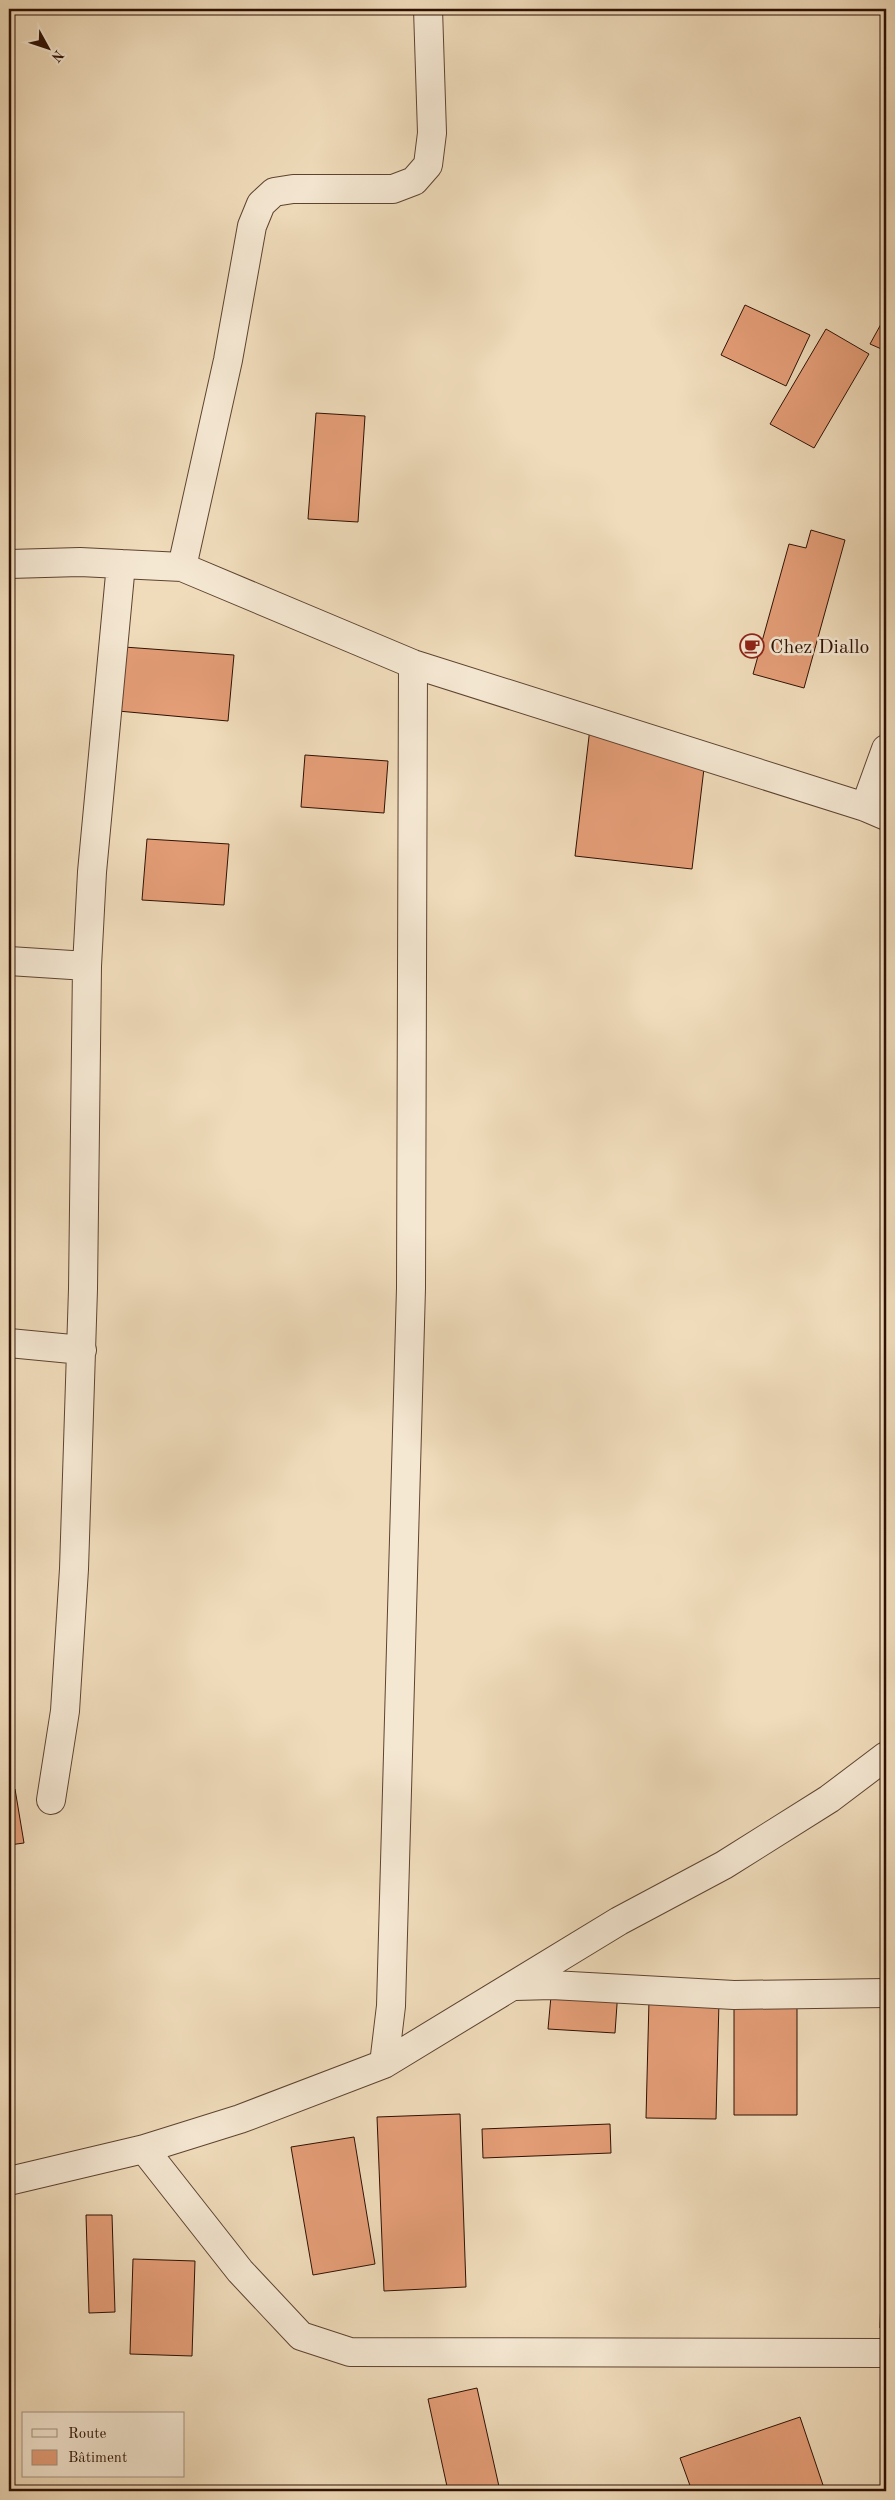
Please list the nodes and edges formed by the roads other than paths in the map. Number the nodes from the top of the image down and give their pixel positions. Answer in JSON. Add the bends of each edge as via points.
{"nodes":[{"id":1,"x":428,"y":9,"type":"edge"},
{"id":2,"x":9,"y":564,"type":"edge"},
{"id":3,"x":121,"y":564,"type":"junction"},
{"id":4,"x":182,"y":566,"type":"junction"},
{"id":5,"x":413,"y":664,"type":"junction"},
{"id":6,"x":886,"y":749,"type":"edge"},
{"id":7,"x":876,"y":812,"type":"edge"},
{"id":8,"x":9,"y":961,"type":"edge"},
{"id":9,"x":88,"y":966,"type":"junction"},
{"id":10,"x":9,"y":1343,"type":"edge"},
{"id":11,"x":82,"y":1350,"type":"junction"},
{"id":12,"x":886,"y":1756,"type":"edge"},
{"id":13,"x":51,"y":1800,"type":"dead end"},
{"id":14,"x":513,"y":1986,"type":"junction"},
{"id":15,"x":886,"y":1994,"type":"edge"},
{"id":16,"x":384,"y":2064,"type":"junction"},
{"id":17,"x":144,"y":2148,"type":"junction"},
{"id":18,"x":9,"y":2181,"type":"edge"},
{"id":19,"x":886,"y":2353,"type":"edge"}],
"edges":[{"from":1,"to":4,"type":"street","via":[[432,133],[428,165],[414,181],[393,188],[293,189],[274,192],[261,204],[252,226],[228,360]]},
{"from":2,"to":3,"type":"street"},
{"from":3,"to":4,"type":"street"},
{"from":3,"to":9,"type":"street","via":[[92,872]]},
{"from":4,"to":5,"type":"street"},
{"from":5,"to":7,"type":"street"},
{"from":5,"to":16,"type":"street","via":[[411,1288],[391,1996]]},
{"from":6,"to":7,"type":"street"},
{"from":8,"to":9,"type":"street"},
{"from":9,"to":11,"type":"street"},
{"from":10,"to":11,"type":"street"},
{"from":11,"to":13,"type":"street","via":[[65,1711]]},
{"from":12,"to":14,"type":"street","via":[[829,1799],[724,1865],[619,1921]]},
{"from":14,"to":15,"type":"street","via":[[552,1985],[734,1995]]},
{"from":14,"to":16,"type":"street"},
{"from":16,"to":17,"type":"street","via":[[240,2119]]},
{"from":17,"to":18,"type":"street"},
{"from":17,"to":19,"type":"street","via":[[240,2270],[301,2336],[350,2352]]}]}
